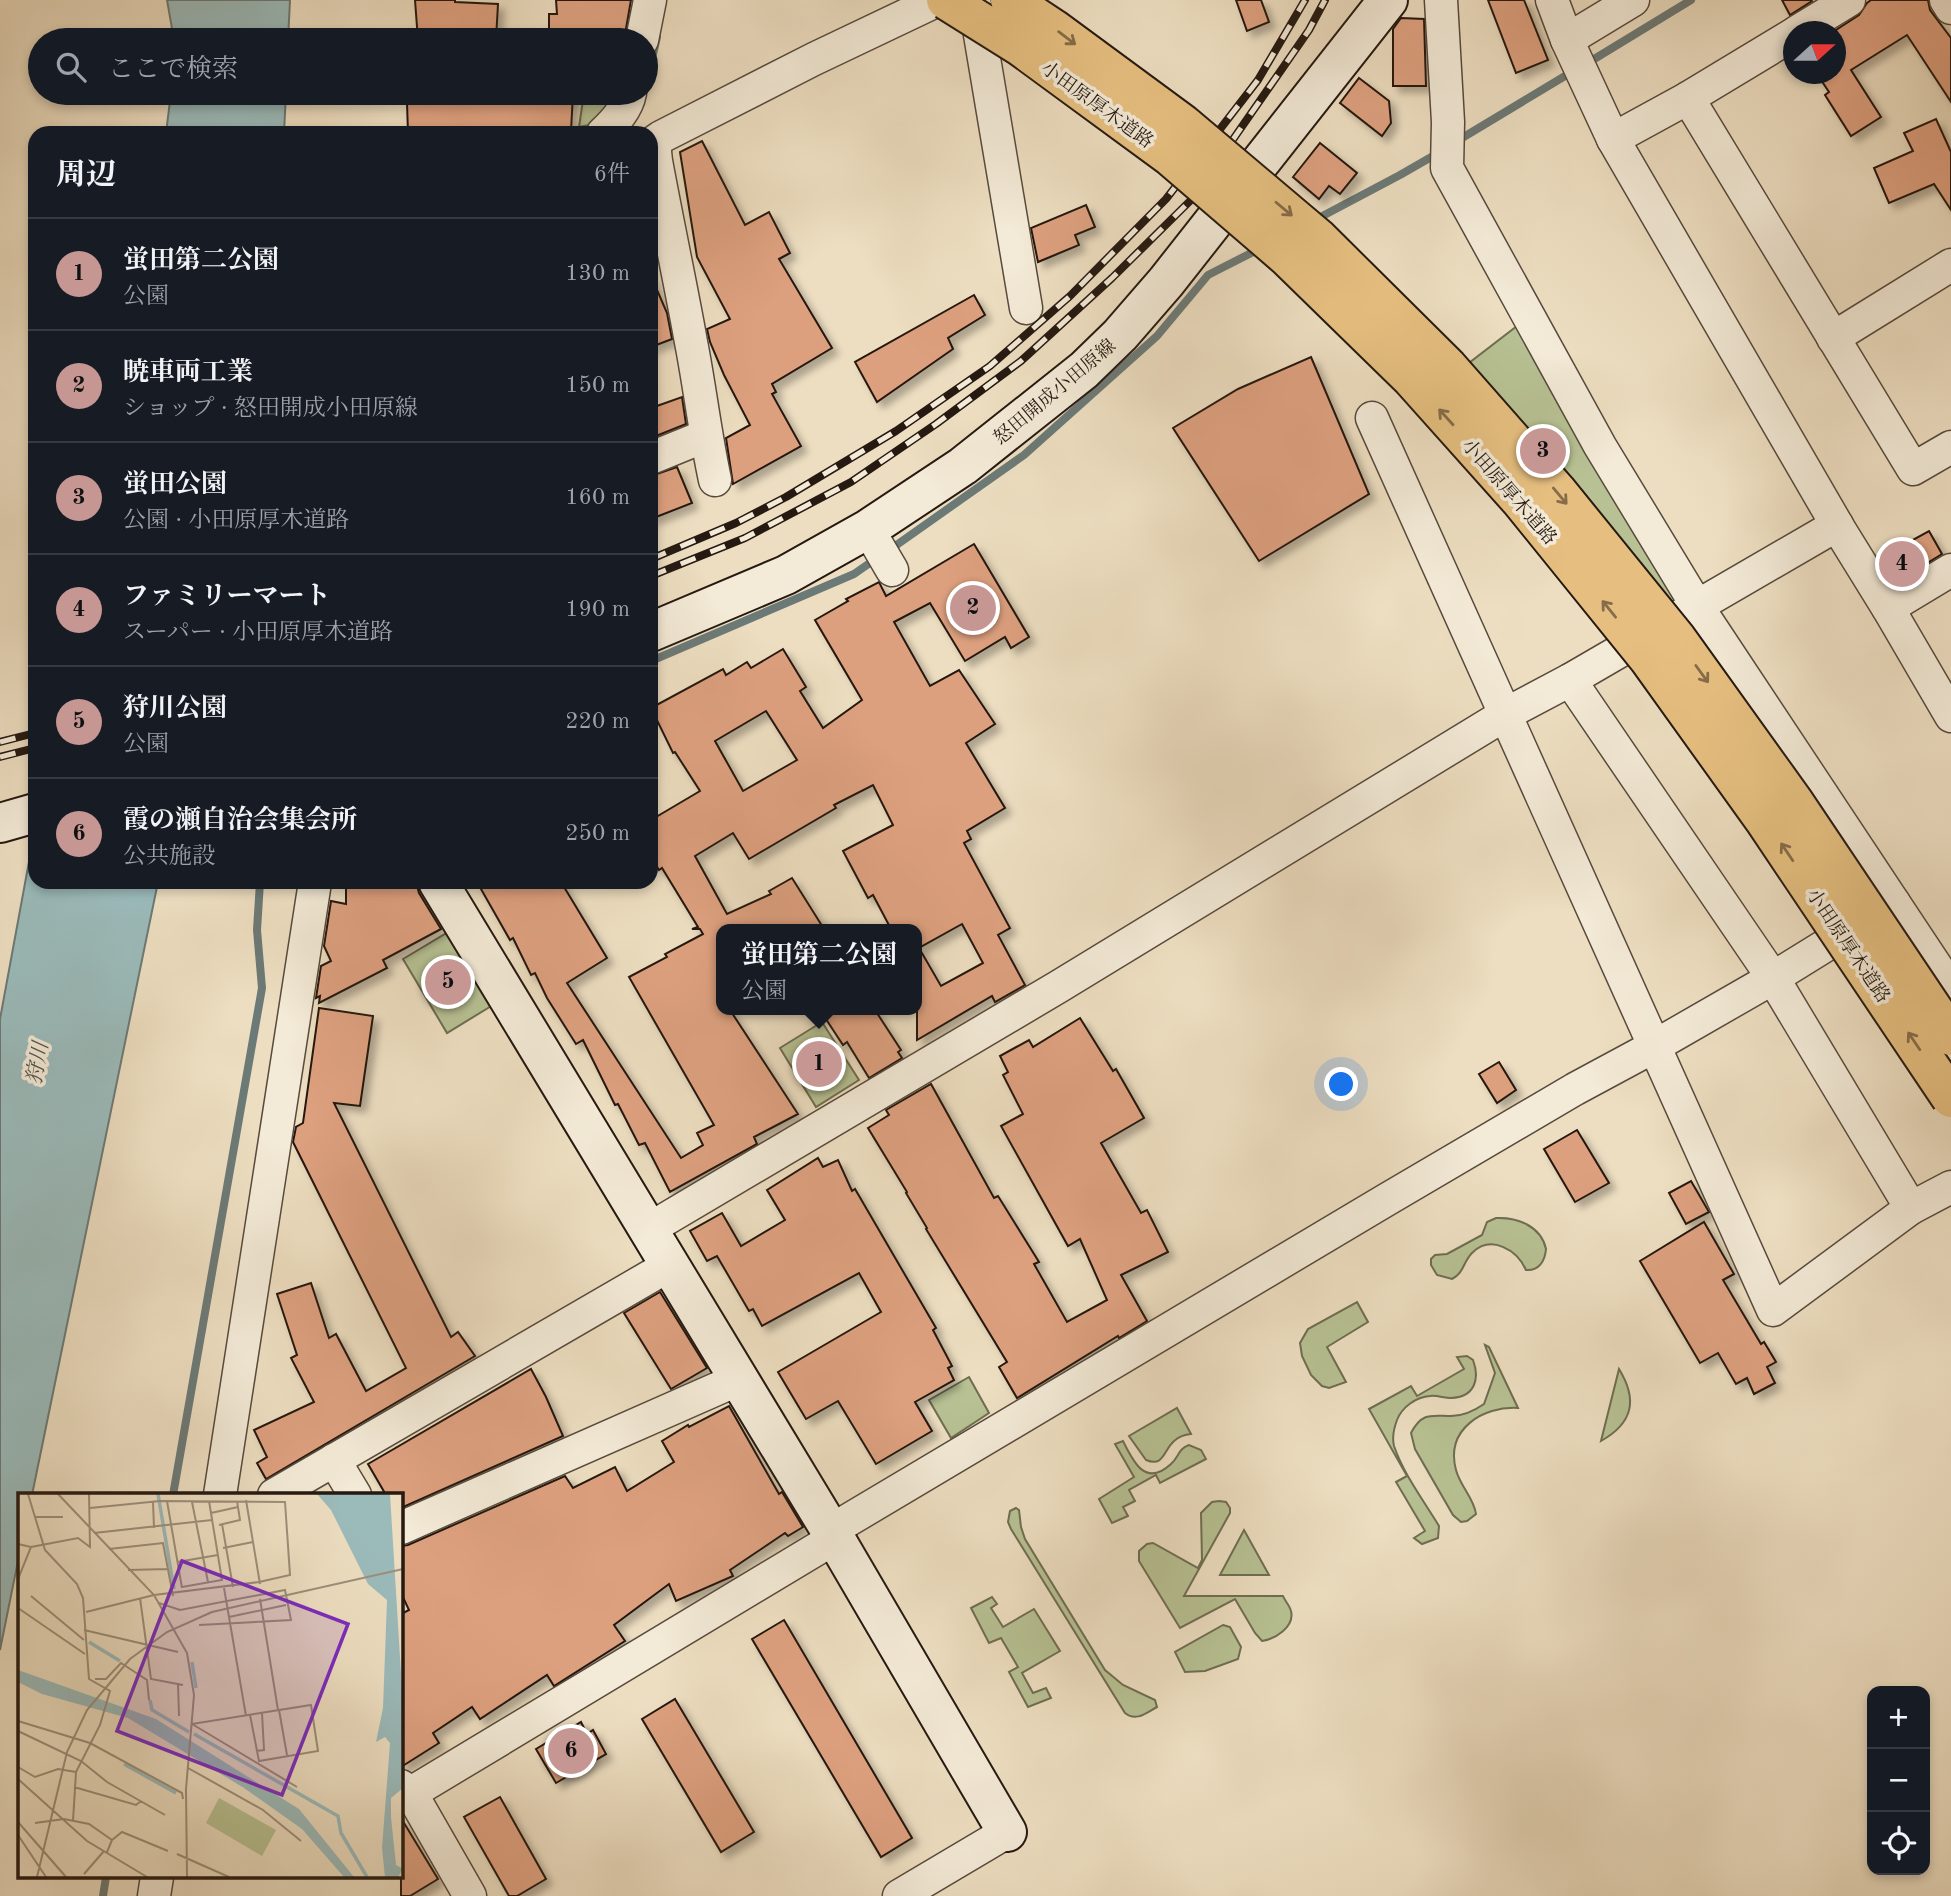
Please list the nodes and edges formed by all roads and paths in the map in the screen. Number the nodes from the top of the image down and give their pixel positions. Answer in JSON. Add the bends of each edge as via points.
{"nodes":[{"id":1,"x":650,"y":0,"type":"edge"},
{"id":2,"x":938,"y":0,"type":"edge"},
{"id":3,"x":946,"y":0,"type":"edge"},
{"id":4,"x":975,"y":0,"type":"edge"},
{"id":5,"x":1010,"y":0,"type":"edge"},
{"id":6,"x":1388,"y":0,"type":"edge"},
{"id":7,"x":1441,"y":0,"type":"edge"},
{"id":8,"x":1552,"y":0,"type":"edge"},
{"id":9,"x":1633,"y":0,"type":"edge"},
{"id":10,"x":1849,"y":0,"type":"edge"},
{"id":11,"x":1946,"y":0,"type":"edge"},
{"id":12,"x":1951,"y":8,"type":"edge"},
{"id":13,"x":1815,"y":21,"type":"edge"},
{"id":14,"x":644,"y":28,"type":"edge"},
{"id":15,"x":1567,"y":40,"type":"junction"},
{"id":16,"x":1783,"y":41,"type":"edge"},
{"id":17,"x":1688,"y":98,"type":"junction"},
{"id":18,"x":626,"y":105,"type":"edge"},
{"id":19,"x":609,"y":126,"type":"edge"},
{"id":20,"x":658,"y":139,"type":"edge"},
{"id":21,"x":1613,"y":139,"type":"junction"},
{"id":22,"x":658,"y":172,"type":"edge"},
{"id":23,"x":1951,"y":265,"type":"edge"},
{"id":24,"x":1026,"y":308,"type":"dead end"},
{"id":25,"x":1833,"y":338,"type":"junction"},
{"id":26,"x":1372,"y":418,"type":"dead end"},
{"id":27,"x":705,"y":436,"type":"junction"},
{"id":28,"x":1951,"y":447,"type":"edge"},
{"id":29,"x":658,"y":455,"type":"edge"},
{"id":30,"x":715,"y":480,"type":"dead end"},
{"id":31,"x":1838,"y":525,"type":"junction"},
{"id":32,"x":872,"y":536,"type":"junction"},
{"id":33,"x":892,"y":570,"type":"dead end"},
{"id":34,"x":1951,"y":570,"type":"edge"},
{"id":35,"x":1697,"y":607,"type":"junction"},
{"id":36,"x":1888,"y":608,"type":"junction"},
{"id":37,"x":658,"y":629,"type":"edge"},
{"id":38,"x":1570,"y":680,"type":"junction"},
{"id":39,"x":1506,"y":714,"type":"junction"},
{"id":40,"x":1951,"y":716,"type":"edge"},
{"id":41,"x":28,"y":815,"type":"edge"},
{"id":42,"x":0,"y":823,"type":"edge"},
{"id":43,"x":314,"y":889,"type":"edge"},
{"id":44,"x":442,"y":889,"type":"edge"},
{"id":45,"x":1894,"y":903,"type":"junction"},
{"id":46,"x":1773,"y":978,"type":"junction"},
{"id":47,"x":1951,"y":989,"type":"edge"},
{"id":48,"x":1951,"y":1036,"type":"edge"},
{"id":49,"x":1653,"y":1047,"type":"junction"},
{"id":50,"x":1951,"y":1098,"type":"edge"},
{"id":51,"x":1951,"y":1187,"type":"edge"},
{"id":52,"x":1911,"y":1209,"type":"junction"},
{"id":53,"x":649,"y":1229,"type":"junction"},
{"id":54,"x":670,"y":1265,"type":"junction"},
{"id":55,"x":737,"y":1380,"type":"junction"},
{"id":56,"x":334,"y":1460,"type":"junction"},
{"id":57,"x":220,"y":1493,"type":"edge"},
{"id":58,"x":277,"y":1493,"type":"edge"},
{"id":59,"x":354,"y":1493,"type":"edge"},
{"id":60,"x":402,"y":1528,"type":"edge"},
{"id":61,"x":833,"y":1535,"type":"junction"},
{"id":62,"x":406,"y":1789,"type":"edge"},
{"id":63,"x":1007,"y":1832,"type":"joint"},
{"id":64,"x":157,"y":1878,"type":"edge"},
{"id":65,"x":154,"y":1896,"type":"edge"},
{"id":66,"x":471,"y":1896,"type":"edge"},
{"id":67,"x":898,"y":1896,"type":"edge"}],
"edges":[{"from":1,"to":14,"type":"street"},
{"from":2,"to":20,"type":"street"},
{"from":50,"to":3,"type":"highway","name":"小田原厚木道路","one_way":true,"bridge":true,"via":[[1765,821],[1648,658],[1521,501],[1412,379],[1286,256],[1171,158],[1021,47]]},
{"from":4,"to":24,"type":"street"},
{"from":5,"to":48,"type":"highway","name":"小田原厚木道路","one_way":true,"bridge":true,"via":[[1183,124],[1308,229],[1448,367],[1557,491],[1676,639],[1794,802]]},
{"from":6,"to":32,"type":"street","name":"怒田開成小田原線","via":[[1120,335],[1075,378]]},
{"from":7,"to":35,"type":"street","via":[[1447,168],[1600,446]]},
{"from":8,"to":15,"type":"street"},
{"from":9,"to":15,"type":"street"},
{"from":10,"to":13,"type":"street"},
{"from":11,"to":12,"type":"street"},
{"from":15,"to":21,"type":"street"},
{"from":16,"to":17,"type":"street"},
{"from":17,"to":21,"type":"street"},
{"from":17,"to":25,"type":"street"},
{"from":18,"to":19,"type":"street"},
{"from":21,"to":31,"type":"street"},
{"from":22,"to":27,"type":"street","via":[[692,342]]},
{"from":23,"to":25,"type":"street"},
{"from":25,"to":28,"type":"street","via":[[1913,469]]},
{"from":26,"to":39,"type":"street"},
{"from":27,"to":29,"type":"street"},
{"from":27,"to":30,"type":"street"},
{"from":31,"to":35,"type":"street"},
{"from":31,"to":36,"type":"street"},
{"from":32,"to":33,"type":"street"},
{"from":32,"to":37,"type":"street","name":"怒田開成小田原線"},
{"from":34,"to":36,"type":"street"},
{"from":35,"to":38,"type":"street"},
{"from":35,"to":45,"type":"street"},
{"from":36,"to":40,"type":"street"},
{"from":38,"to":39,"type":"street"},
{"from":38,"to":46,"type":"street"},
{"from":39,"to":49,"type":"street"},
{"from":39,"to":53,"type":"street","via":[[1014,1014]]},
{"from":41,"to":42,"type":"street"},
{"from":43,"to":57,"type":"street"},
{"from":44,"to":53,"type":"street"},
{"from":45,"to":46,"type":"street"},
{"from":45,"to":47,"type":"street"},
{"from":46,"to":49,"type":"street"},
{"from":46,"to":52,"type":"street"},
{"from":49,"to":52,"type":"street","via":[[1773,1310]]},
{"from":49,"to":61,"type":"street","via":[[1386,1200]]},
{"from":51,"to":52,"type":"street"},
{"from":53,"to":54,"type":"street"},
{"from":54,"to":55,"type":"street"},
{"from":54,"to":56,"type":"street"},
{"from":55,"to":60,"type":"street"},
{"from":55,"to":61,"type":"street"},
{"from":56,"to":58,"type":"street"},
{"from":56,"to":59,"type":"street"},
{"from":61,"to":62,"type":"street"},
{"from":61,"to":63,"type":"street"},
{"from":62,"to":66,"type":"street"},
{"from":63,"to":67,"type":"street"},
{"from":64,"to":65,"type":"street"}]}
